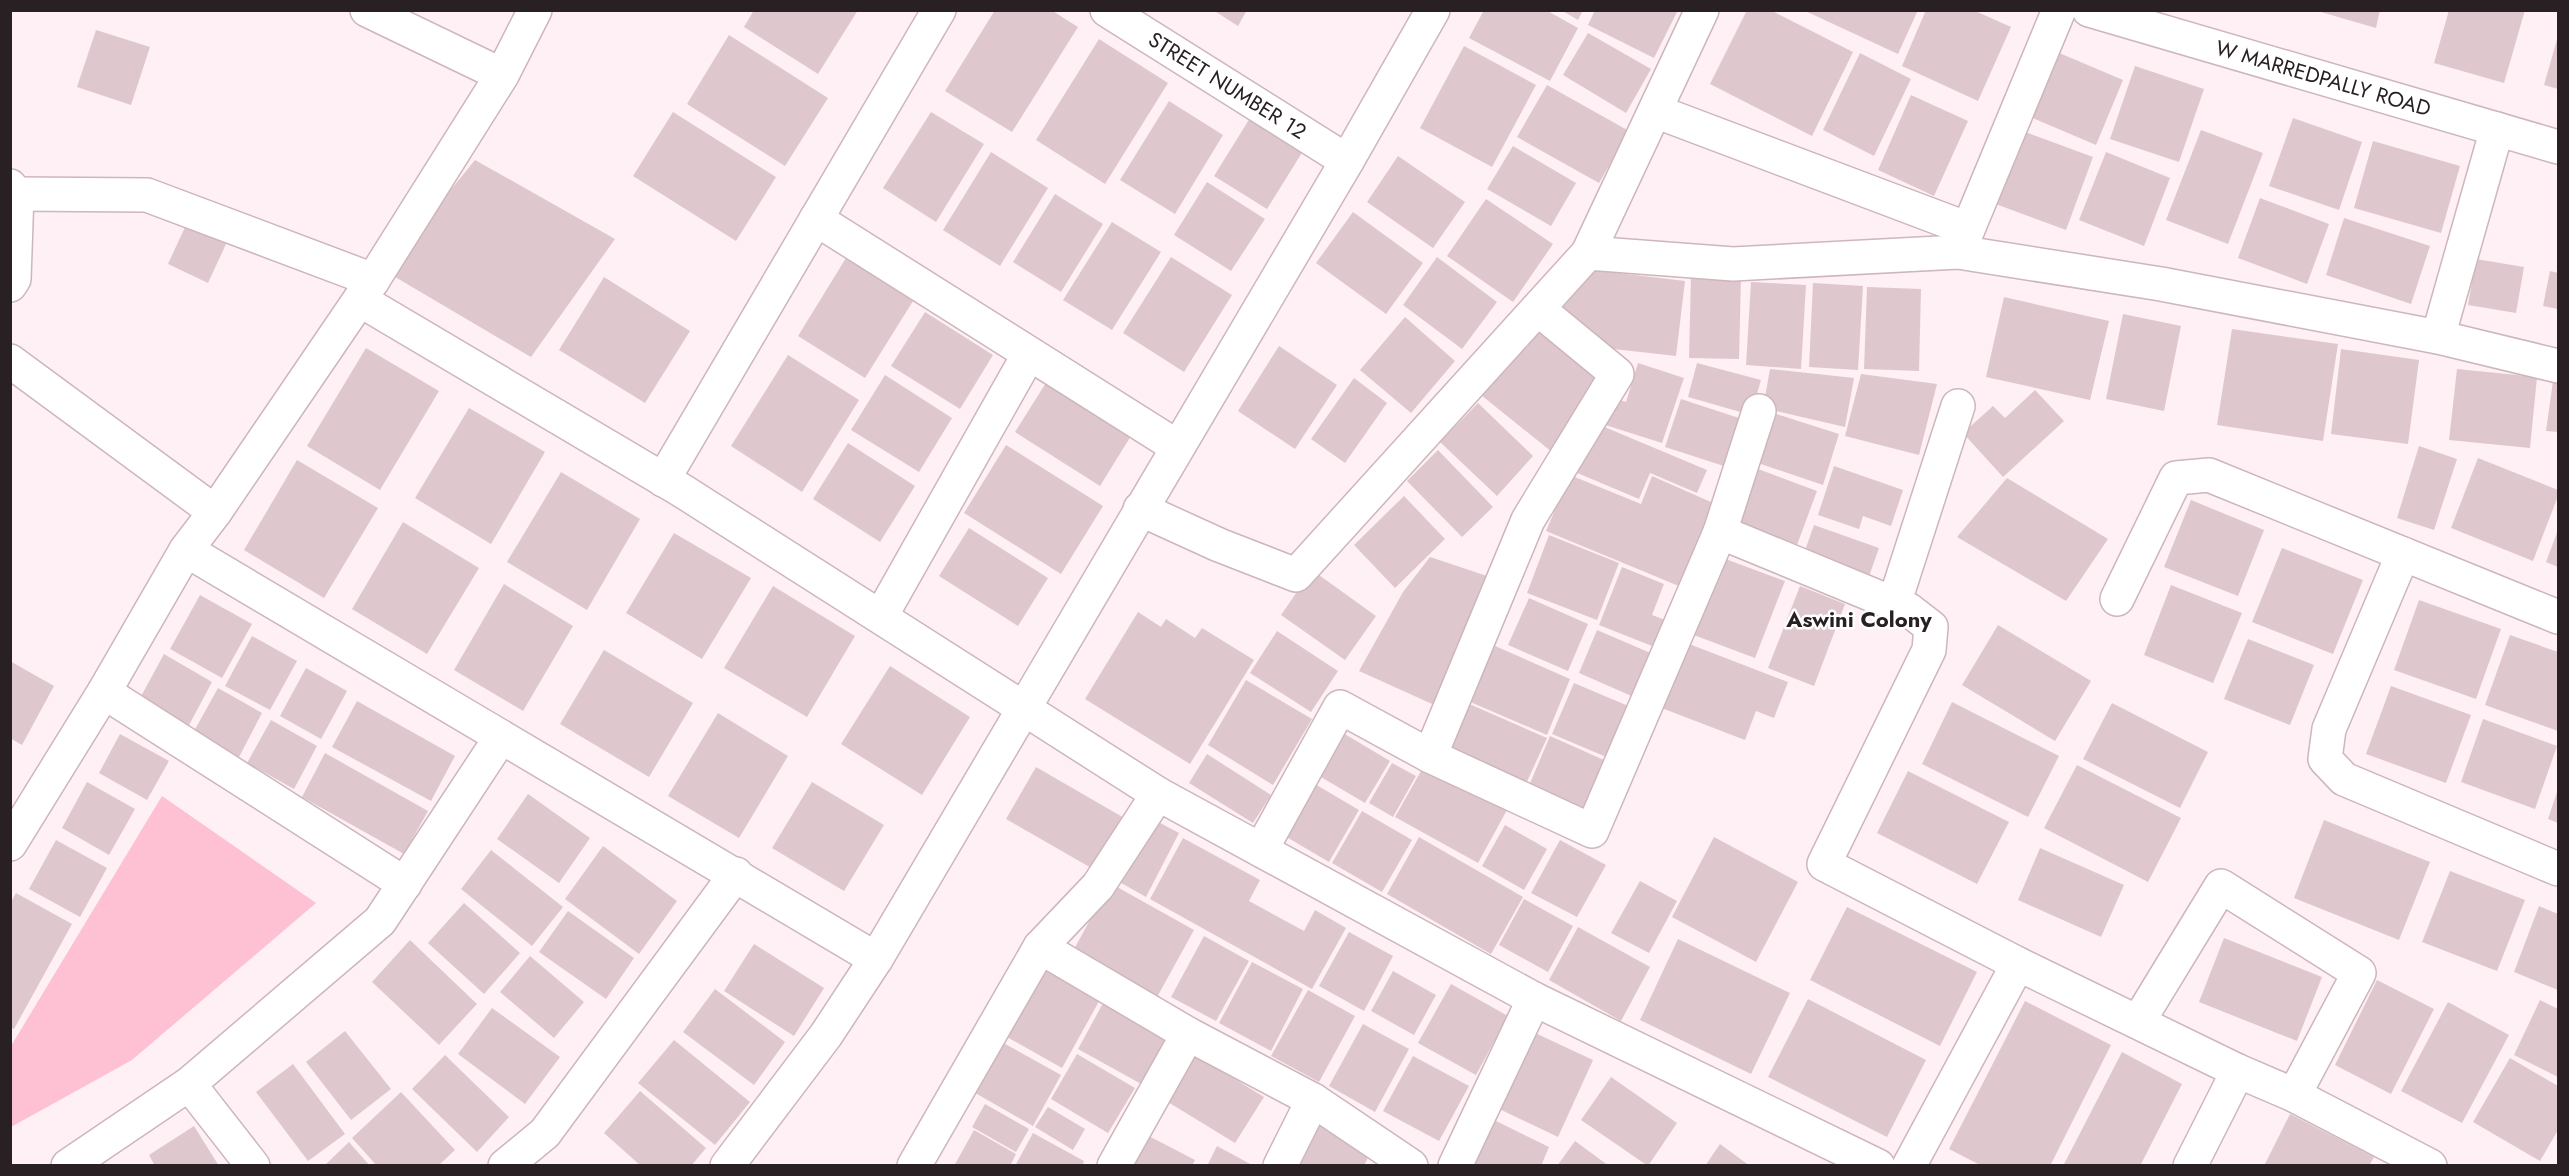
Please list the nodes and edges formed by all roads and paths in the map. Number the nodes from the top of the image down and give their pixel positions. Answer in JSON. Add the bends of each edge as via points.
{"nodes":[{"id":1,"x":367,"y":10,"type":"edge"},
{"id":2,"x":535,"y":10,"type":"edge"},
{"id":3,"x":939,"y":10,"type":"edge"},
{"id":4,"x":1107,"y":10,"type":"edge"},
{"id":5,"x":1433,"y":10,"type":"edge"},
{"id":6,"x":1702,"y":10,"type":"edge"},
{"id":7,"x":2059,"y":10,"type":"edge"},
{"id":8,"x":2089,"y":10,"type":"edge"},
{"id":9,"x":502,"y":75,"type":"junction"},
{"id":10,"x":1655,"y":111,"type":"junction"},
{"id":11,"x":2497,"y":129,"type":"junction"},
{"id":12,"x":2559,"y":147,"type":"edge"},
{"id":13,"x":1347,"y":161,"type":"junction"},
{"id":14,"x":14,"y":190,"type":"edge"},
{"id":15,"x":816,"y":219,"type":"junction"},
{"id":16,"x":1963,"y":241,"type":"junction"},
{"id":17,"x":1588,"y":253,"type":"junction"},
{"id":18,"x":10,"y":285,"type":"edge"},
{"id":19,"x":366,"y":290,"type":"junction"},
{"id":20,"x":1538,"y":309,"type":"junction"},
{"id":21,"x":2438,"y":337,"type":"junction"},
{"id":22,"x":1029,"y":354,"type":"junction"},
{"id":23,"x":10,"y":362,"type":"edge"},
{"id":24,"x":2559,"y":366,"type":"edge"},
{"id":25,"x":1958,"y":406,"type":"dead end"},
{"id":26,"x":1759,"y":411,"type":"dead end"},
{"id":27,"x":1176,"y":446,"type":"junction"},
{"id":28,"x":663,"y":480,"type":"junction"},
{"id":29,"x":1140,"y":508,"type":"junction"},
{"id":30,"x":215,"y":512,"type":"junction"},
{"id":31,"x":1720,"y":532,"type":"junction"},
{"id":32,"x":186,"y":550,"type":"junction"},
{"id":33,"x":2403,"y":554,"type":"junction"},
{"id":34,"x":2117,"y":599,"type":"dead end"},
{"id":35,"x":1894,"y":604,"type":"junction"},
{"id":36,"x":881,"y":616,"type":"junction"},
{"id":37,"x":2559,"y":617,"type":"edge"},
{"id":38,"x":104,"y":692,"type":"junction"},
{"id":39,"x":1024,"y":709,"type":"junction"},
{"id":40,"x":501,"y":737,"type":"junction"},
{"id":41,"x":1430,"y":756,"type":"junction"},
{"id":42,"x":1158,"y":794,"type":"junction"},
{"id":43,"x":10,"y":844,"type":"edge"},
{"id":44,"x":1261,"y":850,"type":"junction"},
{"id":45,"x":2559,"y":869,"type":"edge"},
{"id":46,"x":736,"y":874,"type":"junction"},
{"id":47,"x":405,"y":884,"type":"junction"},
{"id":48,"x":1040,"y":947,"type":"junction"},
{"id":49,"x":876,"y":958,"type":"junction"},
{"id":50,"x":2018,"y":964,"type":"junction"},
{"id":51,"x":1534,"y":999,"type":"junction"},
{"id":52,"x":2138,"y":1022,"type":"junction"},
{"id":53,"x":1188,"y":1034,"type":"junction"},
{"id":54,"x":2238,"y":1071,"type":"junction"},
{"id":55,"x":189,"y":1084,"type":"junction"},
{"id":56,"x":2294,"y":1095,"type":"junction"},
{"id":57,"x":1313,"y":1100,"type":"junction"},
{"id":58,"x":68,"y":1166,"type":"edge"},
{"id":59,"x":253,"y":1166,"type":"edge"},
{"id":60,"x":505,"y":1166,"type":"edge"},
{"id":61,"x":727,"y":1166,"type":"edge"},
{"id":62,"x":914,"y":1166,"type":"edge"},
{"id":63,"x":1114,"y":1166,"type":"edge"},
{"id":64,"x":1280,"y":1166,"type":"edge"},
{"id":65,"x":1411,"y":1166,"type":"edge"},
{"id":66,"x":1455,"y":1166,"type":"edge"},
{"id":67,"x":1878,"y":1166,"type":"edge"},
{"id":68,"x":1909,"y":1166,"type":"edge"},
{"id":69,"x":2190,"y":1166,"type":"edge"},
{"id":70,"x":2430,"y":1166,"type":"edge"}],
"edges":[{"from":1,"to":9,"type":"street"},
{"from":2,"to":9,"type":"street"},
{"from":3,"to":15,"type":"street"},
{"from":4,"to":13,"type":"street","name":"STREET NUMBER 12"},
{"from":5,"to":13,"type":"street"},
{"from":6,"to":10,"type":"street"},
{"from":7,"to":16,"type":"street"},
{"from":8,"to":11,"type":"street","name":"W MARREDPALLY ROAD"},
{"from":9,"to":19,"type":"street"},
{"from":10,"to":16,"type":"street"},
{"from":10,"to":17,"type":"street"},
{"from":11,"to":12,"type":"street","name":"W MARREDPALLY ROAD"},
{"from":11,"to":21,"type":"street"},
{"from":13,"to":27,"type":"street"},
{"from":14,"to":18,"type":"street","via":[[14,279]]},
{"from":14,"to":19,"type":"street","via":[[147,195]]},
{"from":15,"to":22,"type":"street"},
{"from":15,"to":28,"type":"street"},
{"from":16,"to":17,"type":"street","via":[[1733,264]]},
{"from":16,"to":21,"type":"street"},
{"from":17,"to":20,"type":"street"},
{"from":19,"to":28,"type":"street"},
{"from":19,"to":30,"type":"street"},
{"from":20,"to":29,"type":"street","via":[[1296,575]]},
{"from":20,"to":41,"type":"street","via":[[1617,374],[1528,520]]},
{"from":21,"to":24,"type":"street"},
{"from":22,"to":27,"type":"street"},
{"from":22,"to":36,"type":"street"},
{"from":23,"to":30,"type":"street"},
{"from":25,"to":35,"type":"street"},
{"from":26,"to":31,"type":"street"},
{"from":27,"to":29,"type":"street"},
{"from":28,"to":36,"type":"street"},
{"from":29,"to":39,"type":"street"},
{"from":30,"to":32,"type":"street"},
{"from":31,"to":35,"type":"street"},
{"from":31,"to":41,"type":"street","via":[[1592,831]]},
{"from":32,"to":38,"type":"street"},
{"from":32,"to":40,"type":"street"},
{"from":33,"to":34,"type":"street","via":[[2210,476],[2176,478]]},
{"from":33,"to":37,"type":"street"},
{"from":33,"to":45,"type":"street","via":[[2329,729],[2325,759],[2344,778]]},
{"from":35,"to":50,"type":"street","via":[[1931,627],[1929,650],[1824,864]]},
{"from":36,"to":39,"type":"street"},
{"from":38,"to":43,"type":"street"},
{"from":38,"to":47,"type":"street"},
{"from":39,"to":42,"type":"street"},
{"from":39,"to":49,"type":"street"},
{"from":40,"to":46,"type":"street"},
{"from":40,"to":47,"type":"street"},
{"from":41,"to":44,"type":"street","via":[[1340,707]]},
{"from":42,"to":44,"type":"street"},
{"from":42,"to":48,"type":"street","via":[[1098,886]]},
{"from":44,"to":51,"type":"street"},
{"from":46,"to":49,"type":"street"},
{"from":46,"to":60,"type":"street","via":[[545,1132]]},
{"from":47,"to":55,"type":"street","via":[[380,921]]},
{"from":48,"to":53,"type":"street"},
{"from":48,"to":62,"type":"street"},
{"from":49,"to":61,"type":"street","via":[[826,1035]]},
{"from":50,"to":52,"type":"street"},
{"from":50,"to":68,"type":"street"},
{"from":51,"to":66,"type":"street"},
{"from":51,"to":67,"type":"street"},
{"from":52,"to":54,"type":"street"},
{"from":52,"to":56,"type":"street","via":[[2221,886],[2359,973]]},
{"from":53,"to":57,"type":"street"},
{"from":53,"to":63,"type":"street"},
{"from":54,"to":56,"type":"street"},
{"from":54,"to":69,"type":"street"},
{"from":55,"to":58,"type":"street"},
{"from":55,"to":59,"type":"street"},
{"from":56,"to":70,"type":"street"},
{"from":57,"to":64,"type":"street"},
{"from":57,"to":65,"type":"street"}]}
